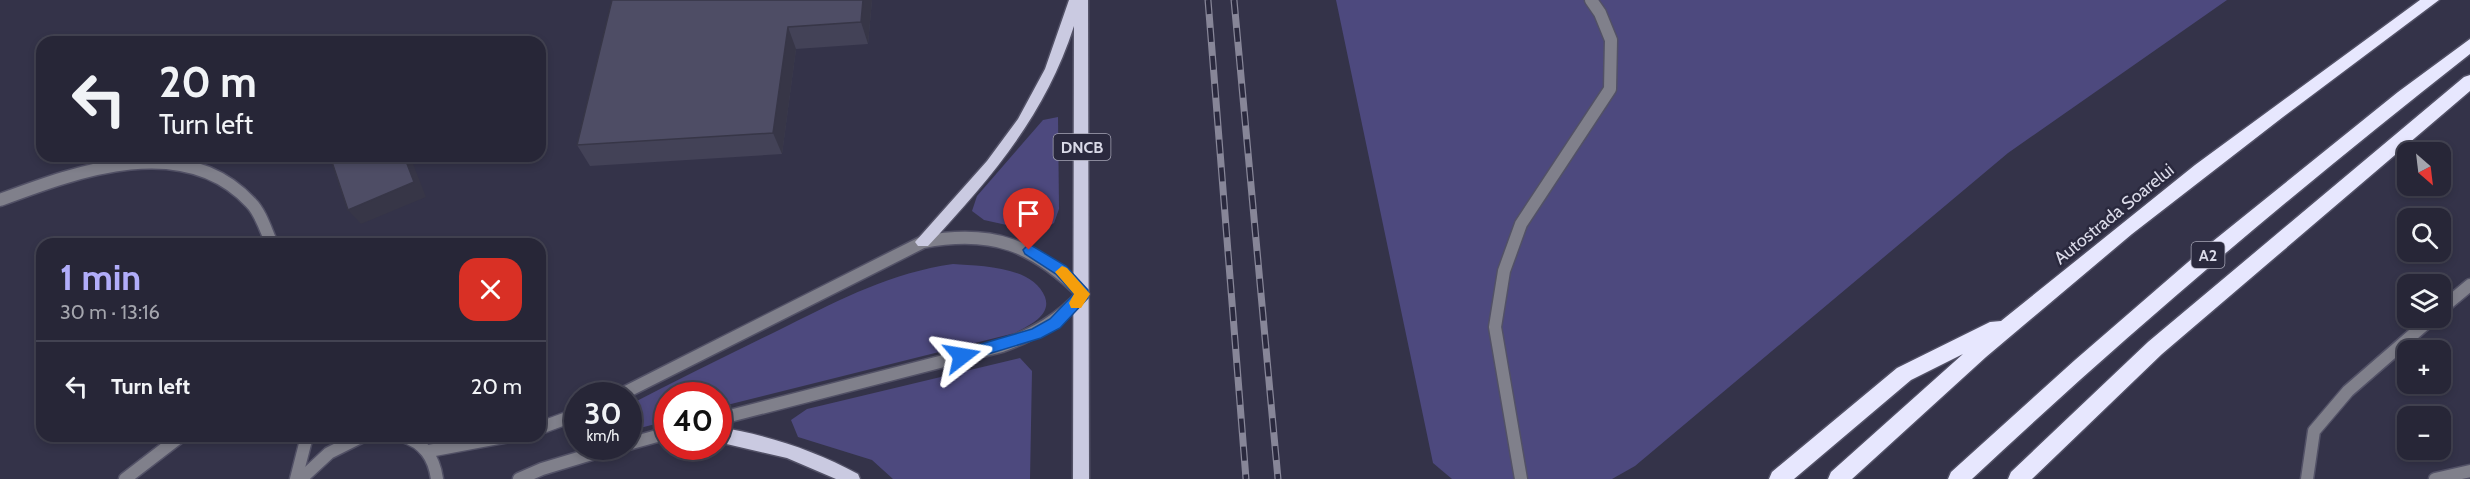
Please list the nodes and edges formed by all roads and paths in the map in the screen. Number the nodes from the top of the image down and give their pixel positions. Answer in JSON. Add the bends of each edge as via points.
{"nodes":[{"id":1,"x":1076,"y":0,"type":"edge"},
{"id":2,"x":1081,"y":0,"type":"edge"},
{"id":3,"x":1591,"y":0,"type":"edge"},
{"id":4,"x":2431,"y":0,"type":"edge"},
{"id":5,"x":2470,"y":45,"type":"edge"},
{"id":6,"x":2470,"y":81,"type":"edge"},
{"id":7,"x":128,"y":162,"type":"edge"},
{"id":8,"x":128,"y":162,"type":"edge"},
{"id":9,"x":157,"y":162,"type":"edge"},
{"id":10,"x":157,"y":162,"type":"edge"},
{"id":11,"x":0,"y":200,"type":"edge"},
{"id":12,"x":269,"y":238,"type":"edge"},
{"id":13,"x":923,"y":242,"type":"junction"},
{"id":14,"x":2470,"y":285,"type":"edge"},
{"id":15,"x":1083,"y":294,"type":"junction"},
{"id":16,"x":2451,"y":301,"type":"edge"},
{"id":17,"x":2023,"y":315,"type":"junction"},
{"id":18,"x":2420,"y":328,"type":"edge"},
{"id":19,"x":642,"y":384,"type":"edge"},
{"id":20,"x":732,"y":415,"type":"edge"},
{"id":21,"x":564,"y":419,"type":"edge"},
{"id":22,"x":546,"y":426,"type":"edge"},
{"id":23,"x":732,"y":436,"type":"edge"},
{"id":24,"x":173,"y":442,"type":"edge"},
{"id":25,"x":305,"y":442,"type":"edge"},
{"id":26,"x":349,"y":442,"type":"edge"},
{"id":27,"x":417,"y":442,"type":"edge"},
{"id":28,"x":477,"y":442,"type":"edge"},
{"id":29,"x":429,"y":451,"type":"junction"},
{"id":30,"x":572,"y":460,"type":"edge"},
{"id":31,"x":2470,"y":471,"type":"edge"},
{"id":32,"x":125,"y":479,"type":"edge"},
{"id":33,"x":296,"y":479,"type":"edge"},
{"id":34,"x":301,"y":479,"type":"edge"},
{"id":35,"x":437,"y":479,"type":"edge"},
{"id":36,"x":519,"y":479,"type":"edge"},
{"id":37,"x":852,"y":479,"type":"edge"},
{"id":38,"x":1081,"y":479,"type":"edge"},
{"id":39,"x":1521,"y":479,"type":"edge"},
{"id":40,"x":1779,"y":479,"type":"edge"},
{"id":41,"x":1838,"y":479,"type":"edge"},
{"id":42,"x":1958,"y":479,"type":"edge"},
{"id":43,"x":2018,"y":479,"type":"edge"},
{"id":44,"x":2307,"y":479,"type":"edge"},
{"id":45,"x":2435,"y":479,"type":"edge"}],
"edges":[{"from":1,"to":13,"type":"main road","via":[[1047,79],[1029,112],[996,160]]},
{"from":2,"to":15,"type":"main road","number":"DNCB"},
{"from":3,"to":39,"type":"street","via":[[1611,40],[1610,89],[1521,224],[1504,271],[1495,327]]},
{"from":4,"to":17,"type":"highway","name":"Autostrada Soarelui","via":[[2209,164]]},
{"from":5,"to":42,"type":"highway","number":"A2","via":[[2214,249],[2079,366]]},
{"from":6,"to":43,"type":"highway","via":[[2155,348]]},
{"from":7,"to":11,"type":"street","via":[[48,181]]},
{"from":8,"to":9,"type":"street"},
{"from":10,"to":12,"type":"street","via":[[222,177],[256,207]]},
{"from":13,"to":15,"type":"street","via":[[962,236],[1010,243],[1061,270]]},
{"from":13,"to":19,"type":"street"},
{"from":14,"to":16,"type":"street"},
{"from":15,"to":20,"type":"street","via":[[1055,323],[1019,340]]},
{"from":15,"to":38,"type":"main road","number":"DNCB"},
{"from":17,"to":40,"type":"highway","via":[[1904,374]]},
{"from":17,"to":41,"type":"highway","name":"Autostrada Soarelui","via":[[1918,404]]},
{"from":18,"to":44,"type":"street","via":[[2348,391],[2314,431]]},
{"from":21,"to":22,"type":"street"},
{"from":23,"to":37,"type":"main road","via":[[806,457]]},
{"from":24,"to":32,"type":"street"},
{"from":25,"to":33,"type":"street"},
{"from":26,"to":34,"type":"street","via":[[319,459]]},
{"from":27,"to":29,"type":"street"},
{"from":28,"to":29,"type":"street"},
{"from":29,"to":35,"type":"street"},
{"from":30,"to":36,"type":"street"},
{"from":31,"to":45,"type":"street"}]}
